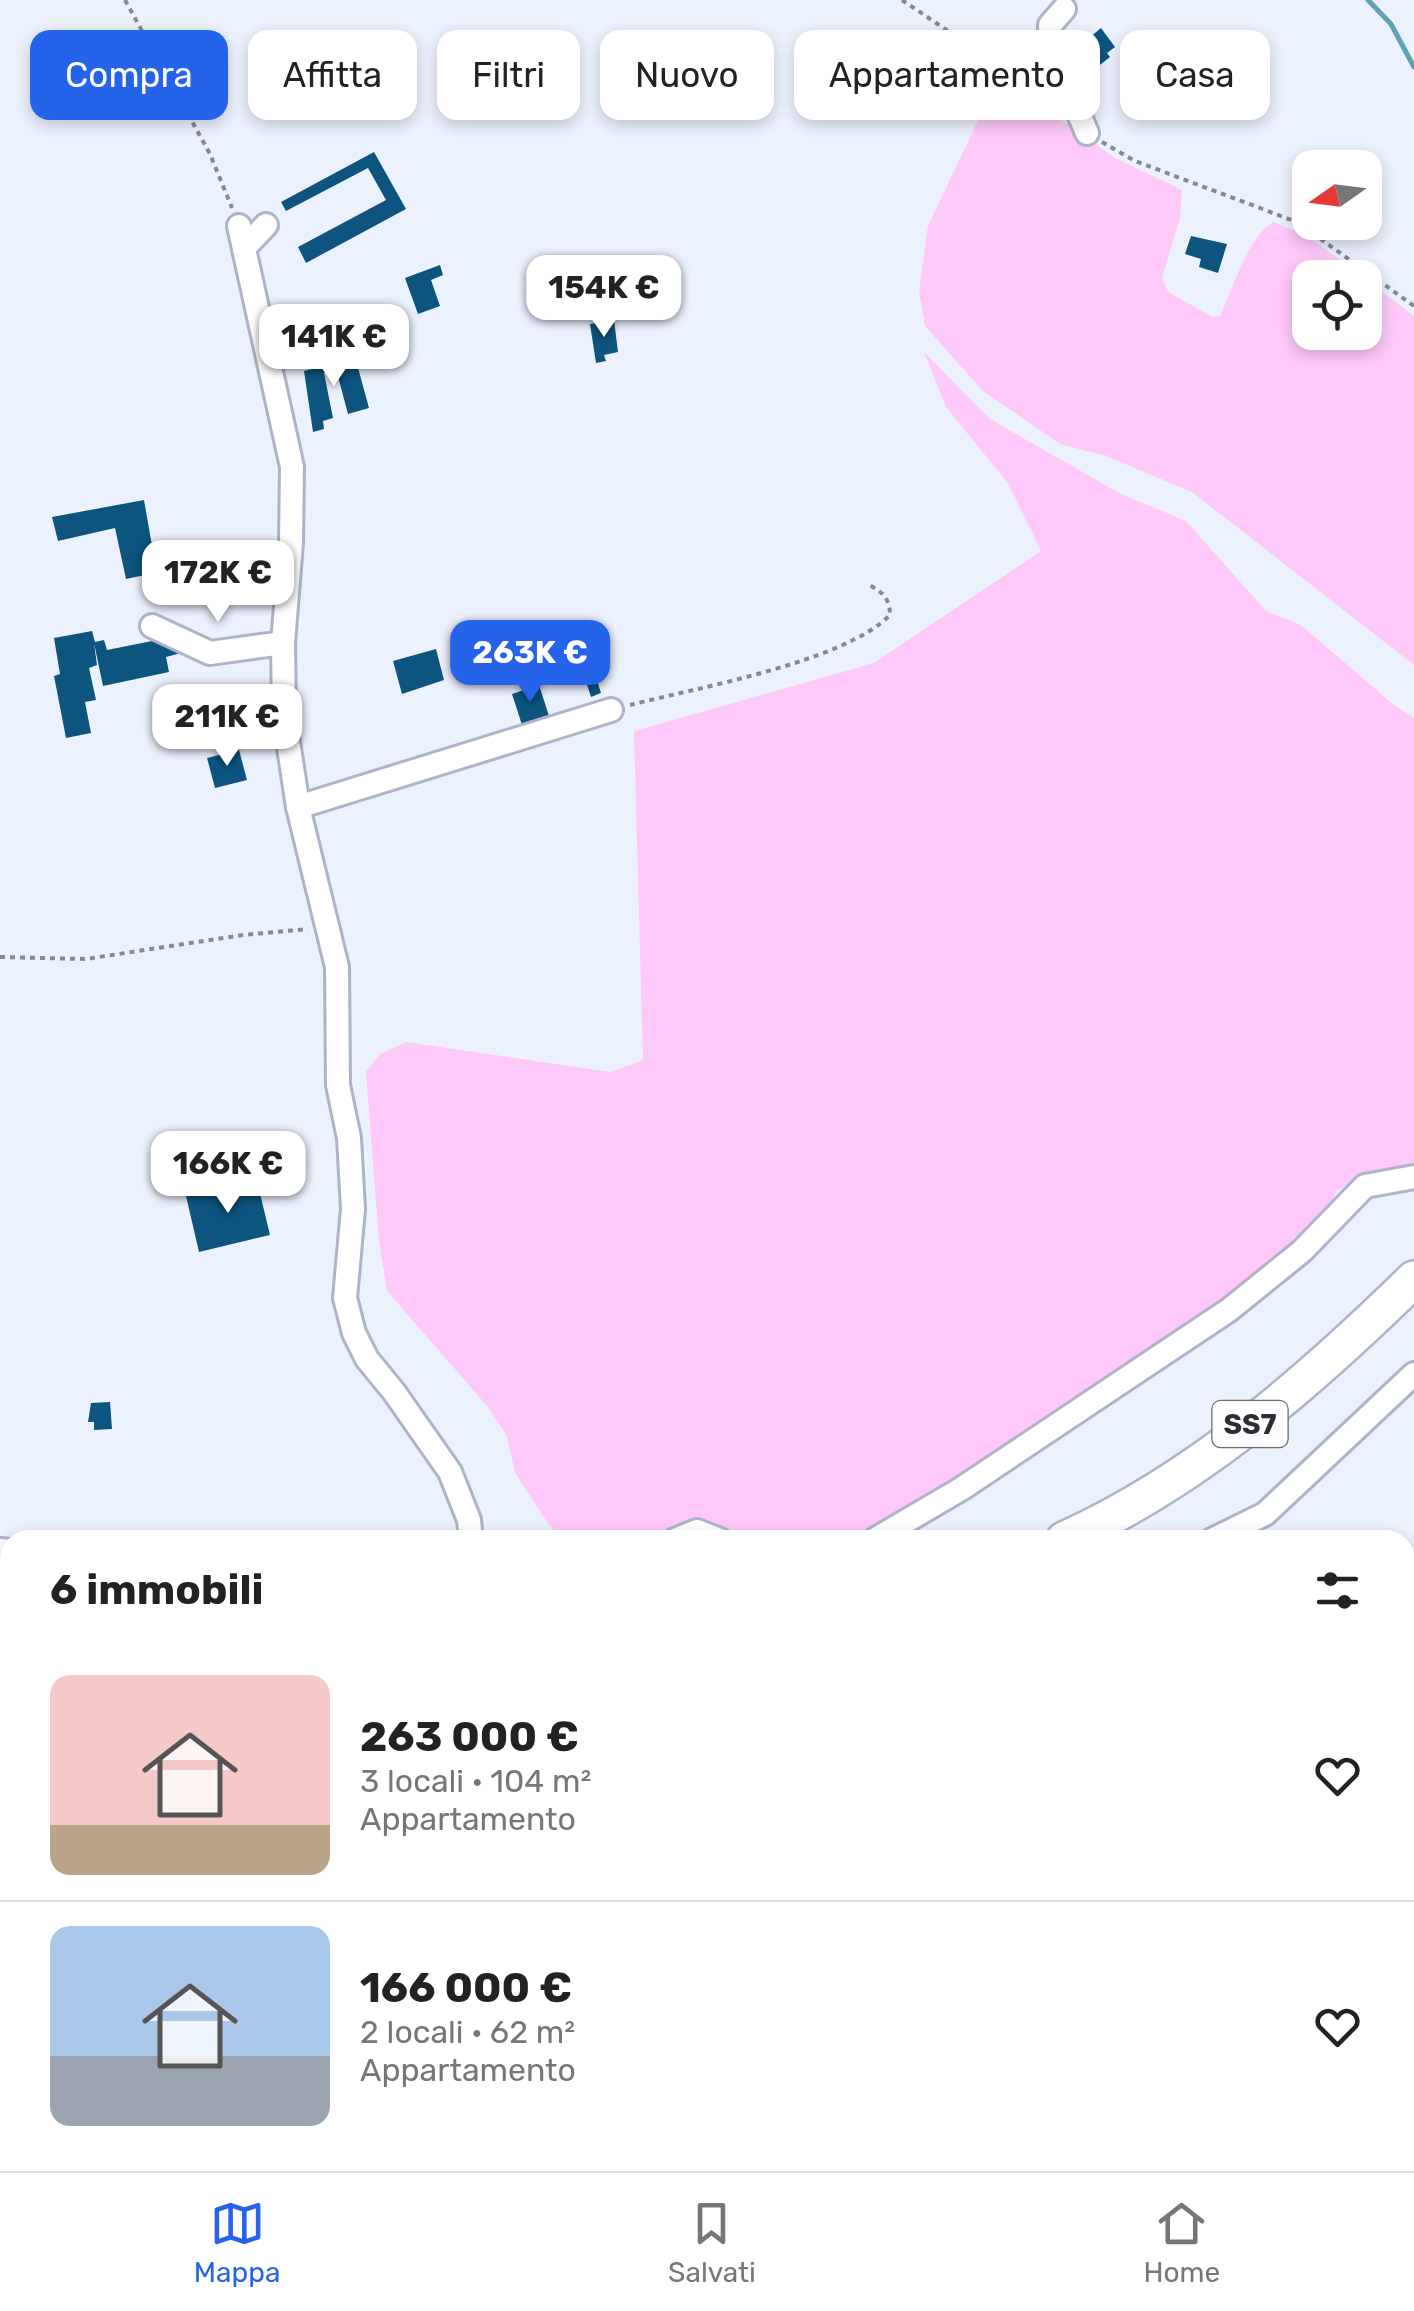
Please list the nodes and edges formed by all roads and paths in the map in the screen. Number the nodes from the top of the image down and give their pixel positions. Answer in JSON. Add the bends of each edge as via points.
{"nodes":[{"id":1,"x":125,"y":0,"type":"edge"},
{"id":2,"x":902,"y":0,"type":"edge"},
{"id":3,"x":1064,"y":9,"type":"dead end"},
{"id":4,"x":1087,"y":134,"type":"junction"},
{"id":5,"x":266,"y":226,"type":"dead end"},
{"id":6,"x":242,"y":237,"type":"junction"},
{"id":7,"x":1414,"y":306,"type":"edge"},
{"id":8,"x":868,"y":585,"type":"dead end"},
{"id":9,"x":152,"y":626,"type":"dead end"},
{"id":10,"x":283,"y":643,"type":"junction"},
{"id":11,"x":611,"y":710,"type":"joint"},
{"id":12,"x":298,"y":806,"type":"junction"},
{"id":13,"x":329,"y":933,"type":"junction"},
{"id":14,"x":0,"y":957,"type":"edge"},
{"id":15,"x":1414,"y":1177,"type":"edge"},
{"id":16,"x":1414,"y":1278,"type":"edge"},
{"id":17,"x":1414,"y":1374,"type":"edge"},
{"id":18,"x":470,"y":1530,"type":"edge"},
{"id":19,"x":891,"y":1530,"type":"edge"},
{"id":20,"x":1086,"y":1530,"type":"edge"},
{"id":21,"x":1232,"y":1530,"type":"edge"}],
"edges":[{"from":1,"to":6,"type":"path","via":[[210,154]]},
{"from":2,"to":4,"type":"path"},
{"from":3,"to":4,"type":"street","via":[[1048,32]]},
{"from":4,"to":7,"type":"path","via":[[1135,160],[1297,222]]},
{"from":5,"to":6,"type":"street"},
{"from":6,"to":10,"type":"street","via":[[292,468]]},
{"from":8,"to":11,"type":"path","via":[[890,604],[890,615],[861,636],[762,672]]},
{"from":9,"to":10,"type":"street","via":[[210,652]]},
{"from":10,"to":12,"type":"street","via":[[288,782]]},
{"from":11,"to":12,"type":"street"},
{"from":12,"to":13,"type":"street"},
{"from":13,"to":14,"type":"path","via":[[304,928],[86,959]]},
{"from":13,"to":18,"type":"street","via":[[337,967],[338,1085],[353,1209],[345,1298],[367,1358],[450,1472]]},
{"from":15,"to":19,"type":"street","via":[[1365,1186],[1302,1251],[1228,1310]]},
{"from":16,"to":20,"type":"highway","number":"SS7","via":[[1244,1430]]},
{"from":17,"to":21,"type":"street","via":[[1265,1514]]}]}
